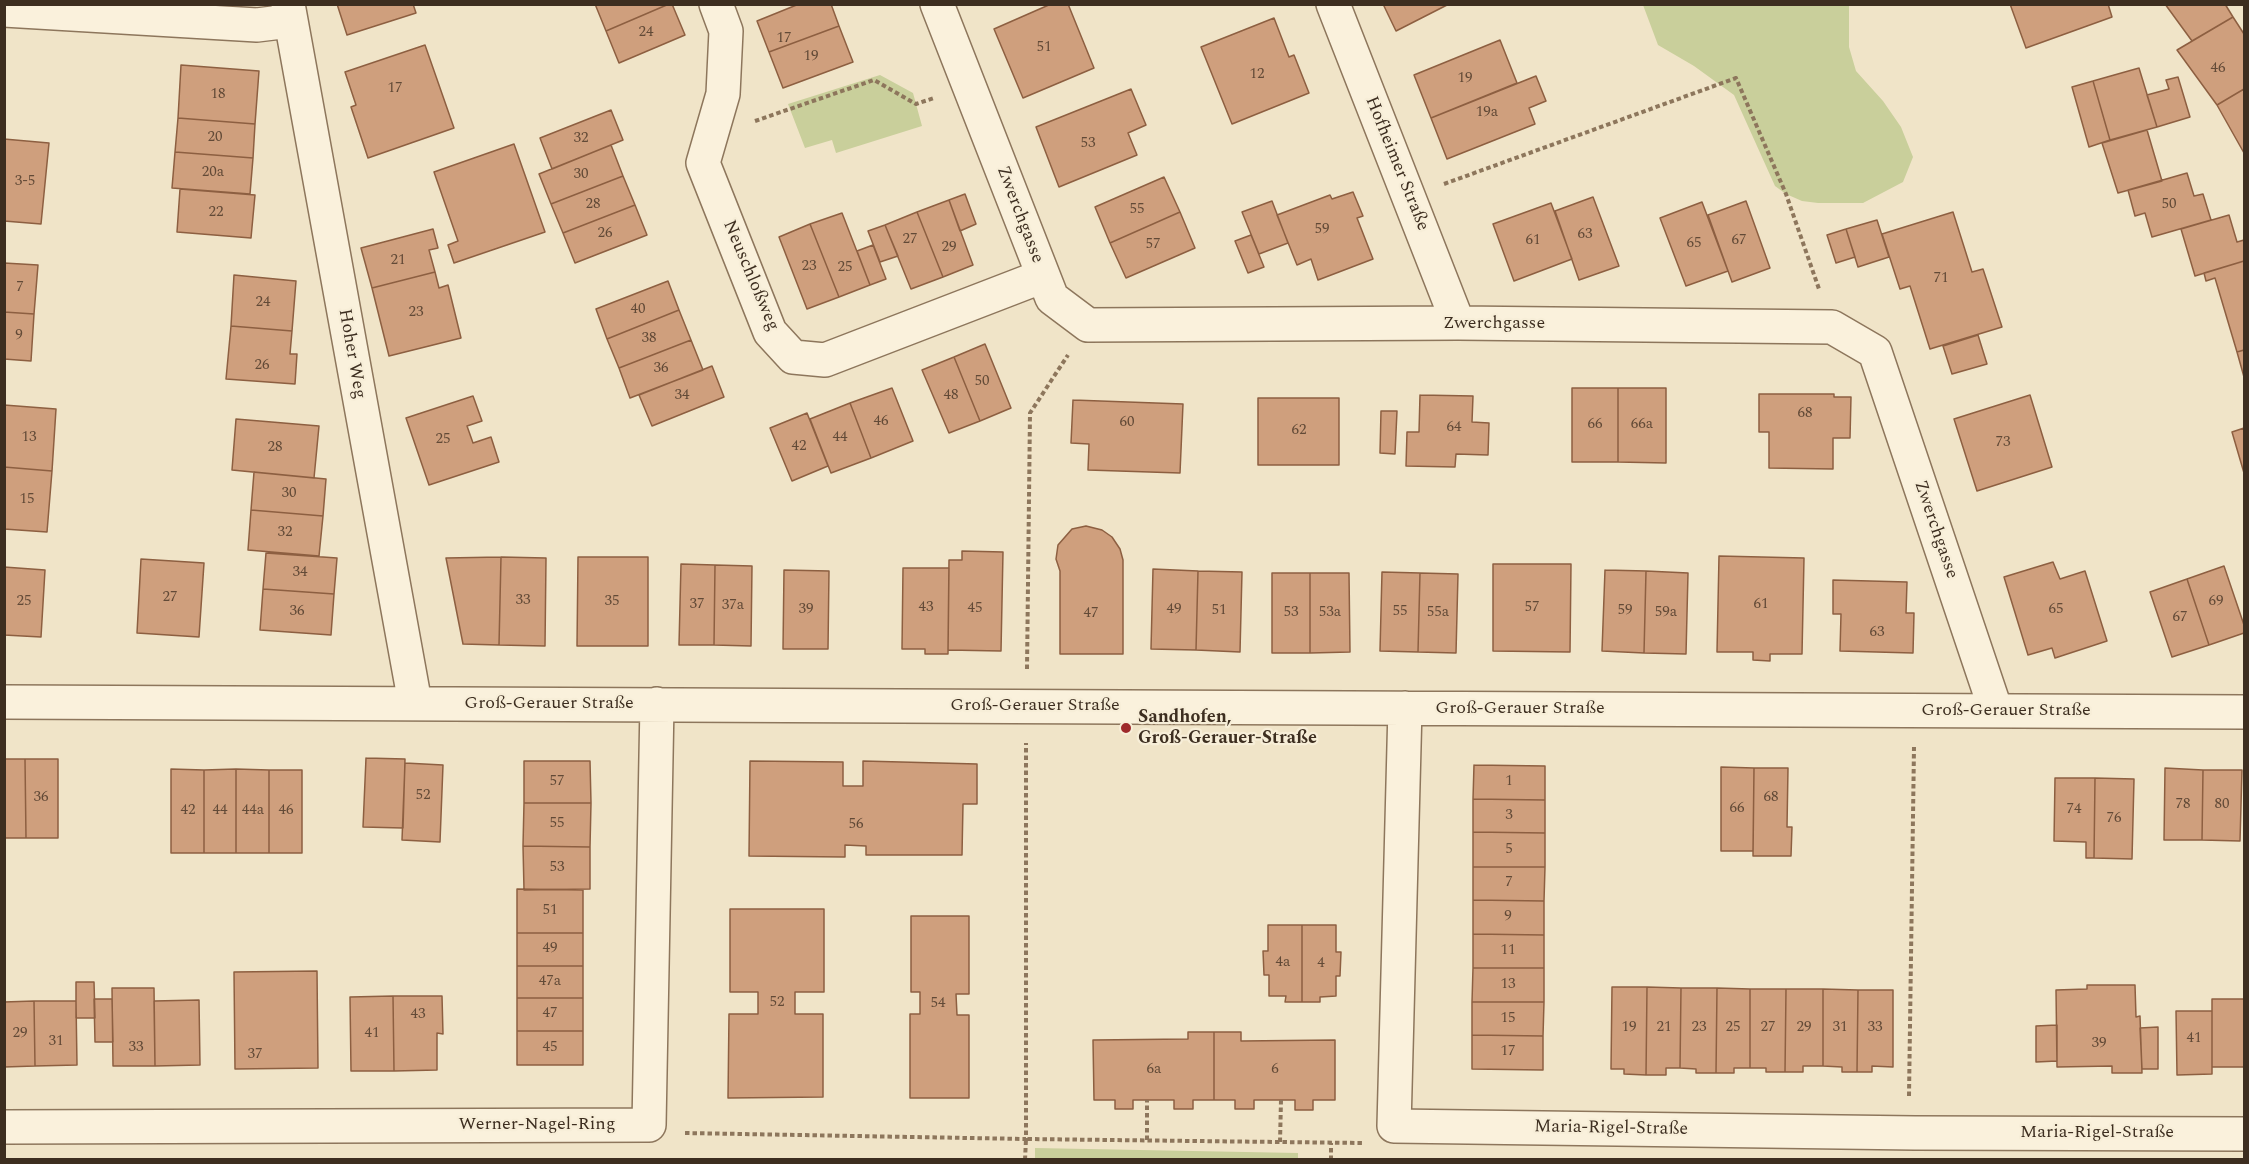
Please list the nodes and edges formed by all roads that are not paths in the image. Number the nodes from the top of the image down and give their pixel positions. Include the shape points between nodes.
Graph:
1 (716, 4) edge
2 (937, 4) edge
3 (1333, 4) edge
4 (4, 10) edge
5 (289, 13) edge
6 (1043, 276) junction
7 (1458, 323) junction
8 (4, 702) edge
9 (415, 703) junction
10 (657, 704) junction
11 (1405, 708) junction
12 (1996, 711) junction
13 (2244, 712) edge
14 (4, 1127) edge
15 (2244, 1134) edge

1 - 6 street, Neuschloßweg via 726,31 723,94 703,163 770,332 793,357 825,360
2 - 6 street, Zwerchgasse
3 - 7 street, Hofheimer Straße
4 - 5 street via 257,25
5 - 9 street, Hoher Weg
6 - 7 street, Zwerchgasse via 1053,298 1088,325
7 - 12 street, Zwerchgasse via 1832,327 1875,352
8 - 9 street, Groß-Gerauer Straße
9 - 10 street, Groß-Gerauer Straße
10 - 11 street, Groß-Gerauer Straße
10 - 14 street, Werner-Nagel-Ring via 649,1125
11 - 12 street, Groß-Gerauer Straße
11 - 15 street, Maria-Rigel-Straße via 1395,1126
12 - 13 street, Groß-Gerauer Straße

